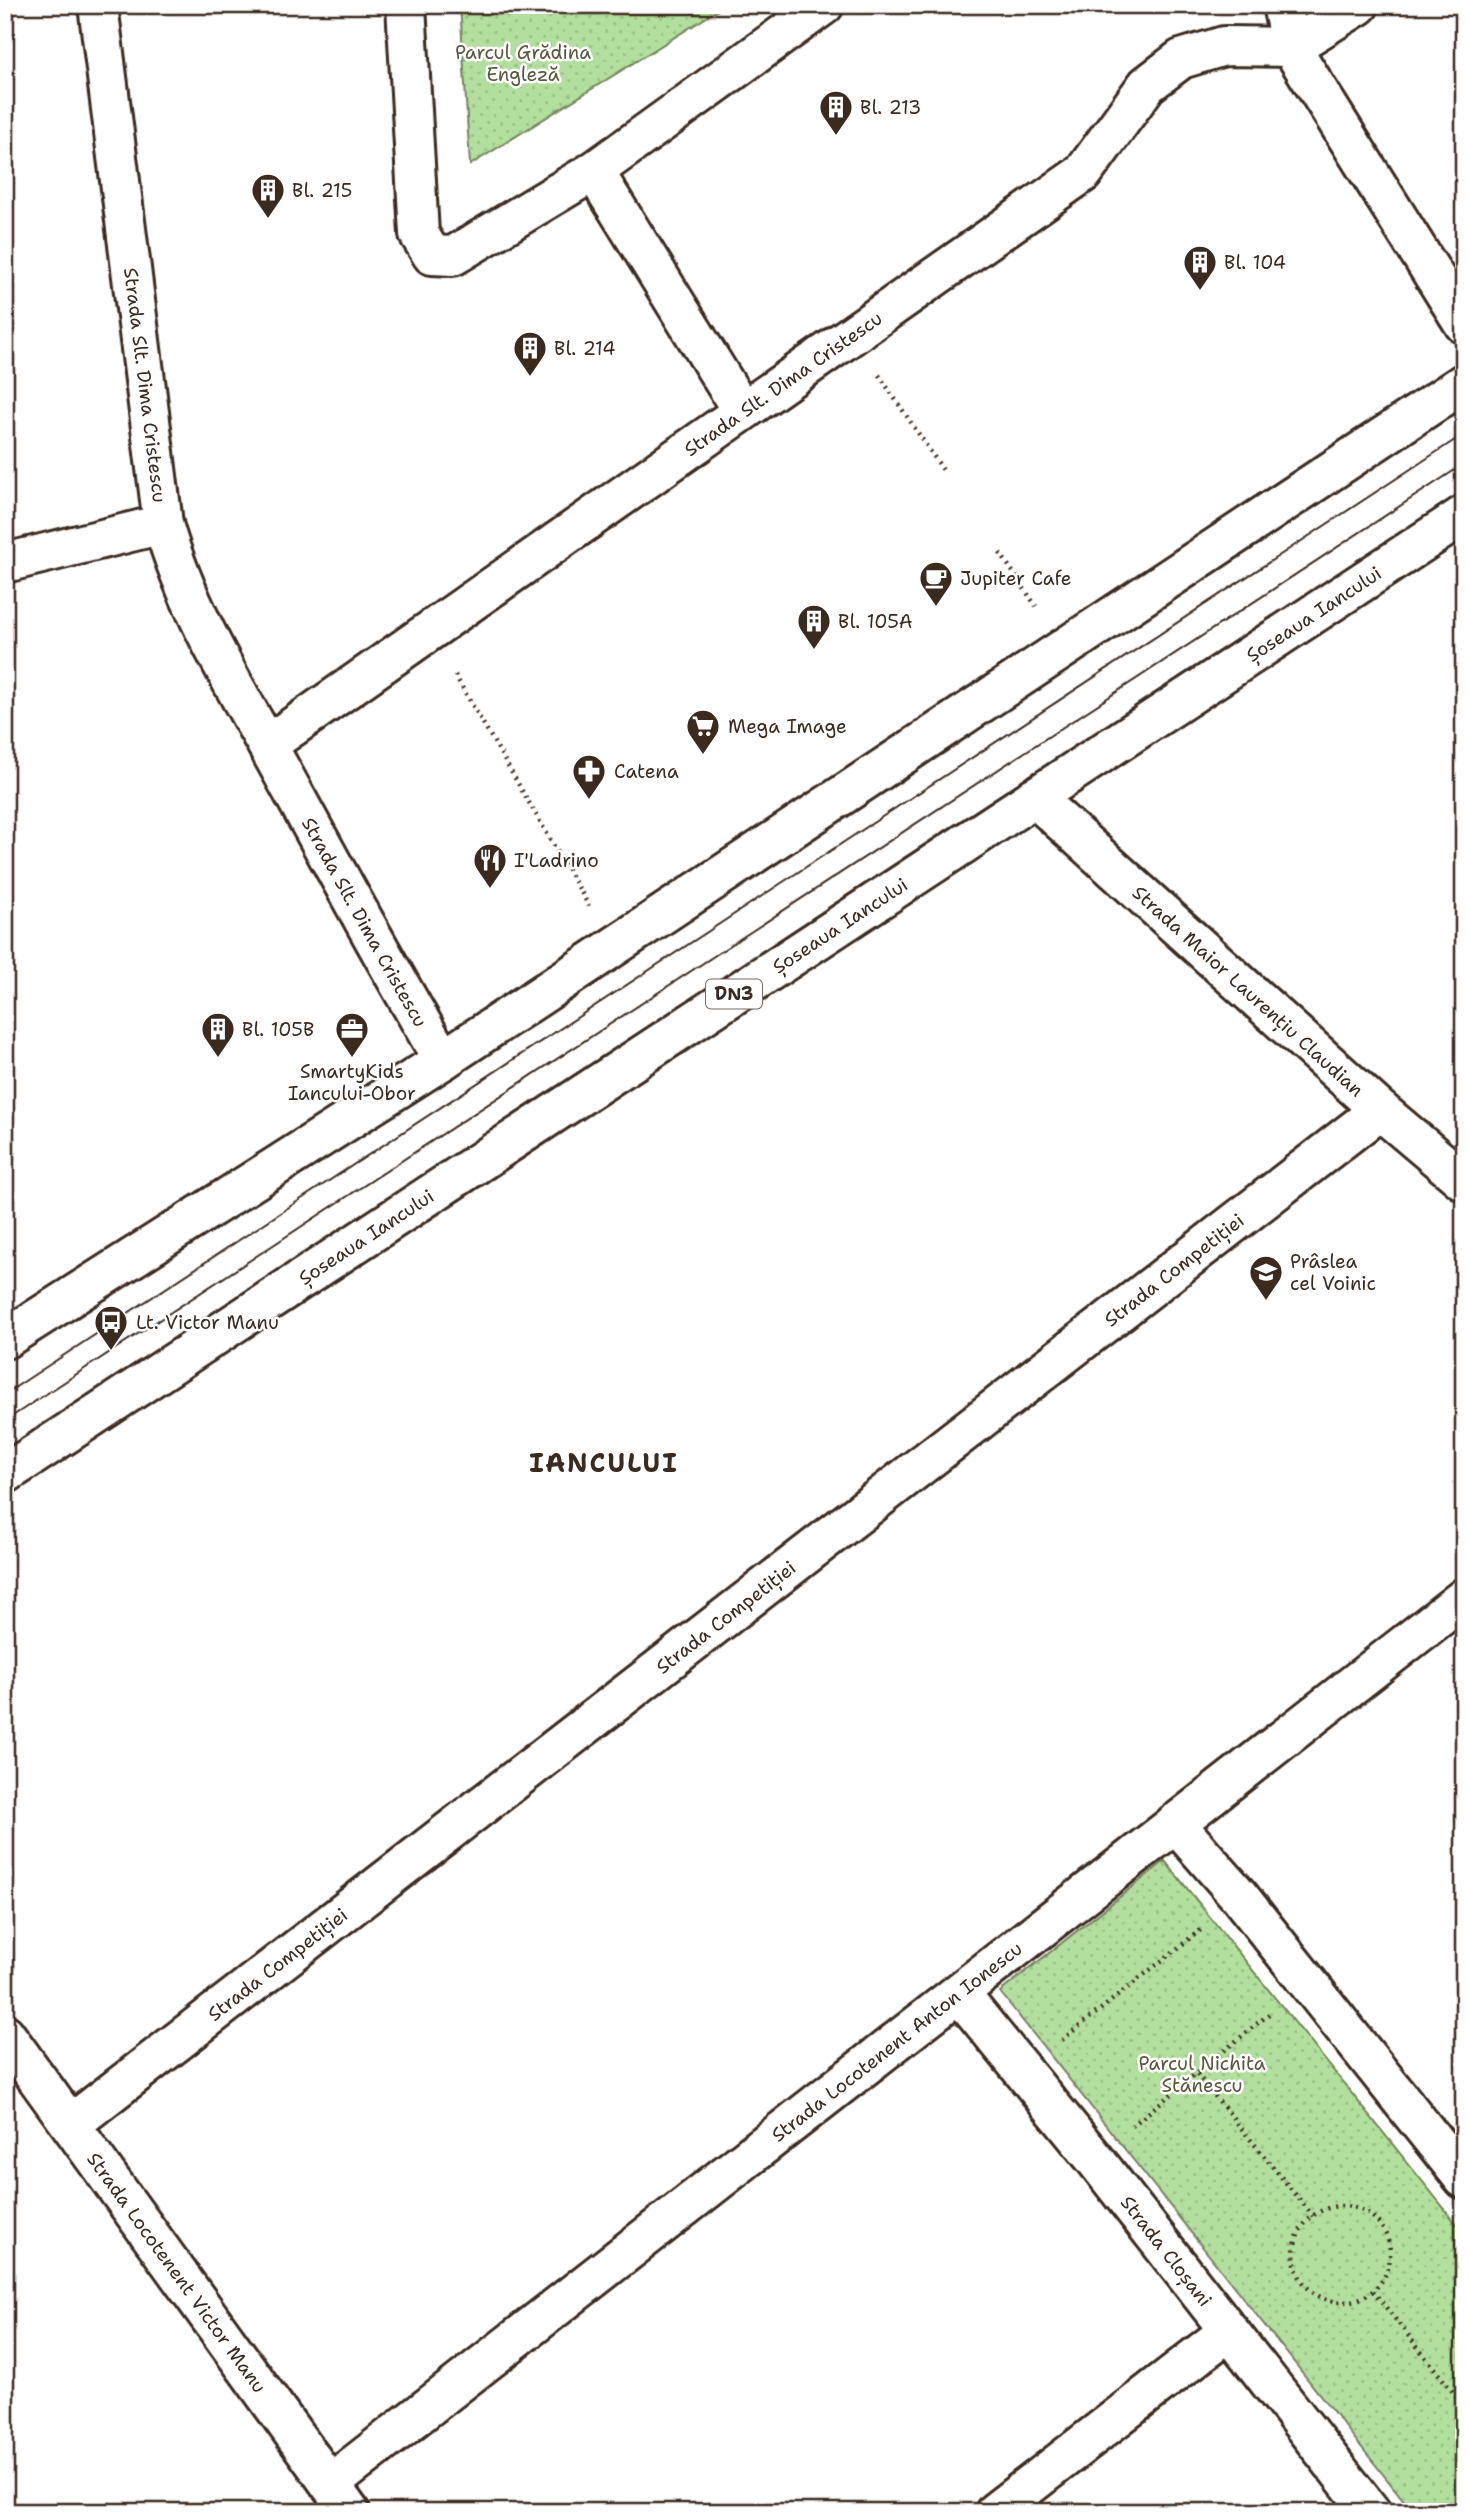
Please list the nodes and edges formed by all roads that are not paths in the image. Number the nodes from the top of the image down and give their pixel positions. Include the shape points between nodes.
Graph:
1 (98, 5) edge
2 (406, 5) edge
3 (824, 5) edge
4 (1282, 5) edge
5 (1359, 5) edge
6 (1291, 47) junction
7 (594, 172) junction
8 (1464, 324) edge
9 (1464, 383) edge
10 (742, 411) junction
11 (1464, 515) edge
12 (163, 524) junction
13 (5, 563) edge
14 (267, 744) junction
15 (1034, 797) junction
16 (443, 1060) junction
17 (1380, 1110) junction
18 (1464, 1181) edge
19 (5, 1339) edge
20 (5, 1474) edge
21 (1464, 1598) edge
22 (1175, 1823) junction
23 (959, 1993) junction
24 (5, 2034) edge
25 (71, 2124) junction
26 (1460, 2168) edge
27 (1229, 2331) junction
28 (340, 2498) edge
29 (995, 2512) edge
30 (1371, 2512) edge

1 - 12 street, Strada Slt. Dima Cristescu
2 - 7 street via 419,234 432,255 453,256
3 - 7 street
4 - 6 street
5 - 6 street
6 - 8 street
6 - 10 street, Strada Slt. Dima Cristescu via 1224,46 1181,59 1147,85 1083,173
7 - 10 street
9 - 16 street
10 - 14 street, Strada Slt. Dima Cristescu
11 - 15 street, Șoseaua Iancului / DN3
12 - 13 street
12 - 14 street, Strada Slt. Dima Cristescu via 196,613
14 - 16 street, Strada Slt. Dima Cristescu
15 - 17 street, Strada Maior Laurențiu Claudian
15 - 20 street, Șoseaua Iancului / DN3
16 - 19 street
17 - 18 street, Strada Maior Laurențiu Claudian
17 - 25 street, Strada Competiției
21 - 22 street, Strada Locotenent Anton Ionescu
22 - 23 street, Strada Locotenent Anton Ionescu
22 - 26 street
23 - 27 street, Strada Cloșani
23 - 28 street, Strada Locotenent Anton Ionescu
24 - 25 street, Strada Locotenent Victor Manu
25 - 28 street, Strada Locotenent Victor Manu
27 - 29 street
27 - 30 street, Strada Cloșani

